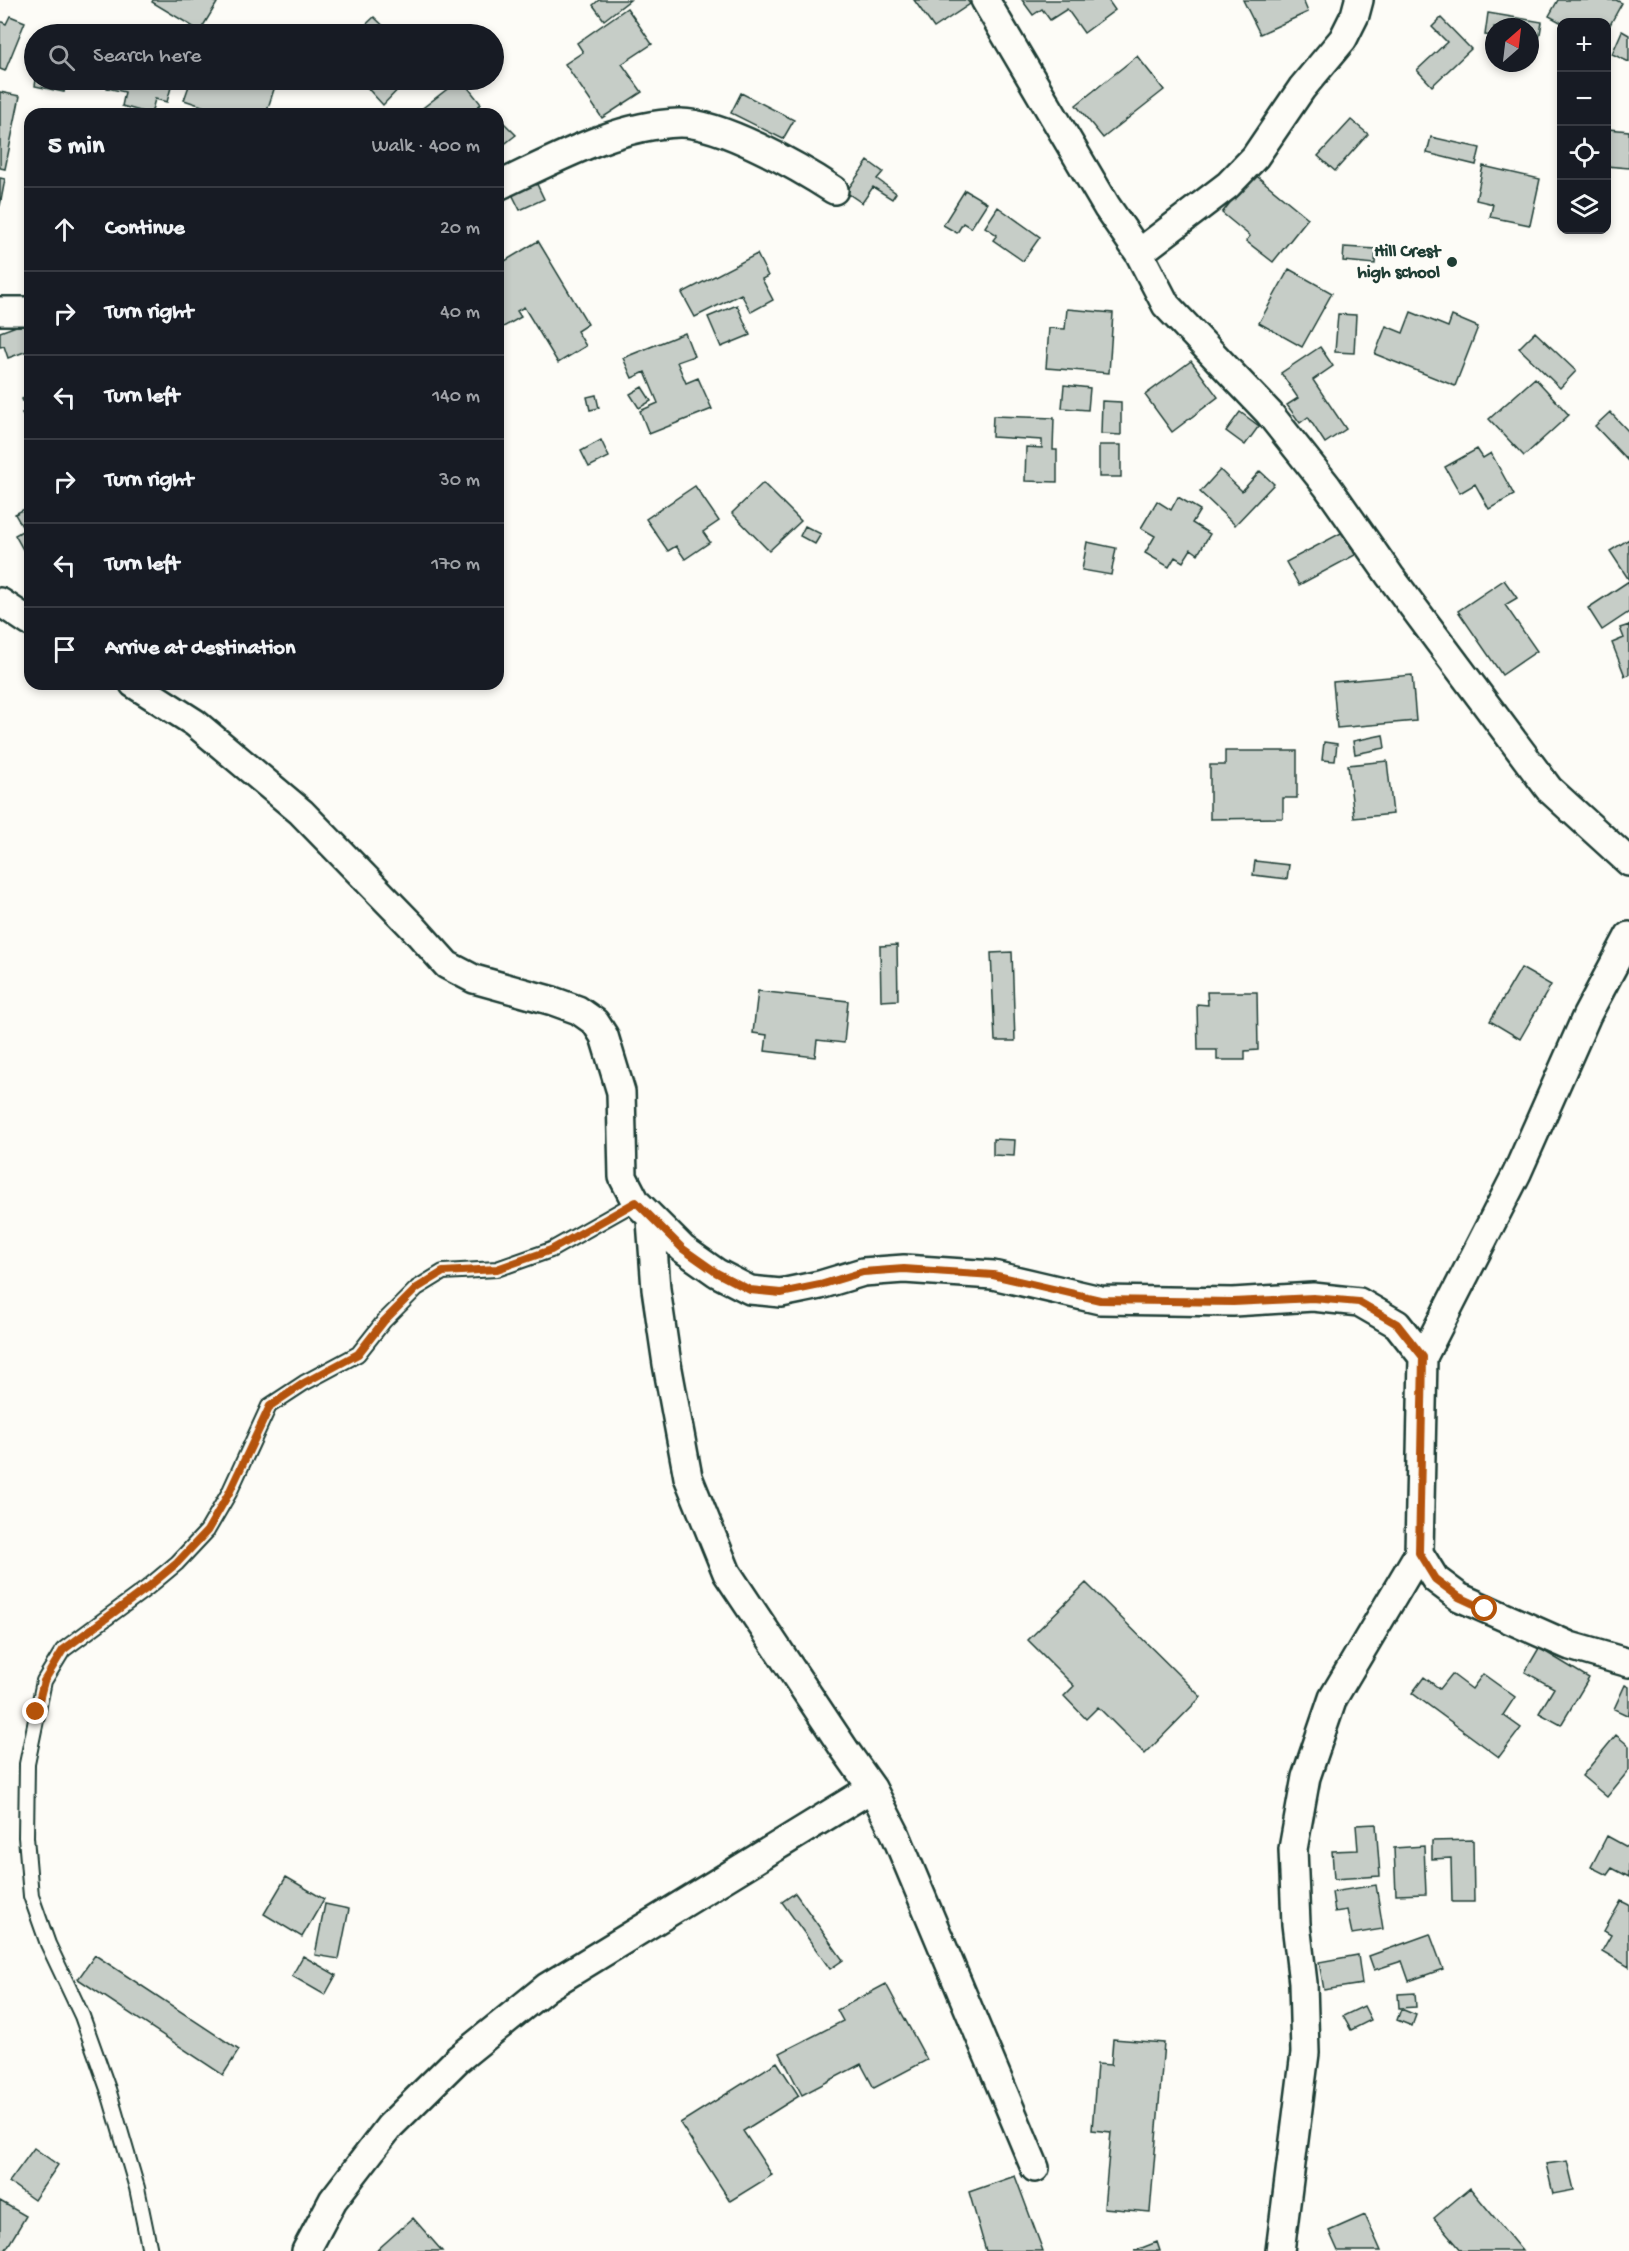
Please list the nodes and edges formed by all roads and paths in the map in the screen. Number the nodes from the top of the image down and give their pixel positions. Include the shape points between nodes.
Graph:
1 (985, 0) edge
2 (1359, 0) edge
3 (504, 183) edge
4 (834, 190) dead end
5 (1139, 253) junction
6 (0, 311) edge
7 (24, 311) edge
8 (0, 602) edge
9 (24, 617) edge
10 (143, 690) edge
11 (1629, 862) edge
12 (1629, 936) edge
13 (644, 1211) junction
14 (1423, 1357) junction
15 (1419, 1553) junction
16 (1629, 1664) edge
17 (872, 1788) junction
18 (1035, 2168) dead end
19 (150, 2251) edge
20 (306, 2251) edge
21 (1280, 2251) edge

1 - 5 street via 1107,207
2 - 5 street via 1343,39 1302,88 1255,157 1228,185
3 - 4 street via 598,139 680,123 724,132
5 - 11 street via 1166,305 1284,431 1549,789
6 - 7 street
8 - 9 street
10 - 13 street via 195,723 301,812 447,965 474,979 578,1010 595,1022 604,1036 621,1092 622,1178
12 - 14 street via 1587,1015 1517,1173
13 - 14 street via 683,1249 750,1290 781,1293 863,1272 904,1269 993,1275 1100,1300 1233,1302 1313,1298 1359,1302 1397,1324
13 - 17 street via 688,1478 727,1572
13 - 19 lane via 497,1269 443,1272 417,1288 358,1354 270,1406 207,1531 162,1576 63,1650 44,1681 27,1764 26,1837 31,1896 108,2089 137,2188
14 - 15 street
15 - 16 street via 1435,1579 1459,1597 1570,1646
15 - 21 street via 1333,1698 1306,1777 1293,1849 1305,2053
17 - 18 street via 895,1833
17 - 20 street via 547,1987 458,2059 390,2126 333,2200

